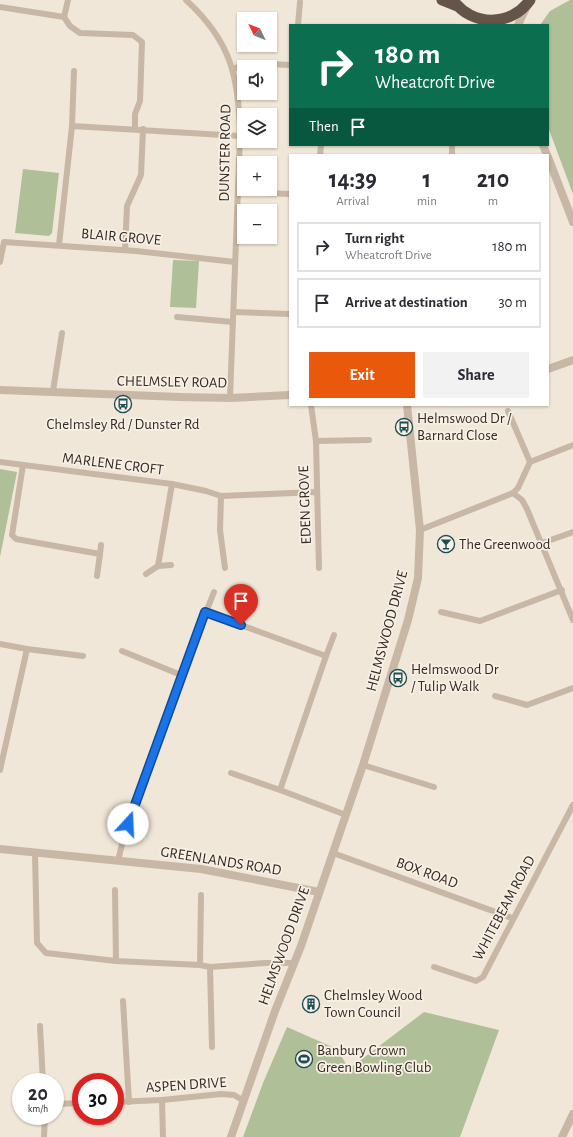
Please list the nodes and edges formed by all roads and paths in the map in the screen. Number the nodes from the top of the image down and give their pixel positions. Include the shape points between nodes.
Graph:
1 (68, 0) edge
2 (186, 0) edge
3 (442, 0) edge
4 (300, 2) dead end
5 (529, 2) edge
6 (455, 3) edge
7 (0, 7) edge
8 (64, 17) junction
9 (480, 22) edge
10 (298, 24) edge
11 (518, 24) edge
12 (289, 65) edge
13 (233, 69) junction
14 (74, 71) dead end
15 (239, 108) edge
16 (72, 126) junction
17 (135, 129) junction
18 (144, 129) junction
19 (237, 136) edge
20 (549, 159) edge
21 (277, 194) edge
22 (289, 194) edge
23 (238, 196) edge
24 (573, 222) edge
25 (59, 245) junction
26 (125, 250) junction
27 (0, 262) edge
28 (235, 262) junction
29 (234, 312) junction
30 (289, 314) edge
31 (177, 317) dead end
32 (233, 322) junction
33 (62, 333) dead end
34 (573, 360) edge
35 (549, 369) edge
36 (0, 390) edge
37 (53, 391) junction
38 (289, 395) edge
39 (230, 398) junction
40 (311, 406) edge
41 (407, 406) edge
42 (508, 411) dead end
43 (369, 440) dead end
44 (316, 441) junction
45 (573, 445) edge
46 (0, 462) edge
47 (530, 462) junction
48 (23, 465) junction
49 (172, 484) junction
50 (317, 492) junction
51 (513, 493) junction
52 (222, 496) junction
53 (420, 530) junction
54 (573, 532) edge
55 (542, 543) junction
56 (101, 545) dead end
57 (100, 554) junction
58 (171, 565) dead end
59 (158, 566) junction
60 (225, 568) dead end
61 (319, 568) dead end
62 (146, 574) dead end
63 (97, 576) dead end
64 (562, 590) junction
65 (214, 592) dead end
66 (205, 612) junction
67 (441, 612) dead end
68 (573, 620) edge
69 (334, 635) dead end
70 (0, 644) edge
71 (27, 649) junction
72 (122, 651) dead end
73 (83, 656) dead end
74 (326, 656) junction
75 (181, 675) junction
76 (573, 688) edge
77 (495, 696) dead end
78 (2, 745) edge
79 (363, 765) junction
80 (0, 770) edge
81 (231, 772) dead end
82 (434, 787) dead end
83 (280, 790) junction
84 (573, 805) edge
85 (346, 815) junction
86 (0, 849) edge
87 (35, 853) junction
88 (333, 853) junction
89 (118, 861) junction
90 (115, 890) dead end
91 (319, 892) junction
92 (201, 895) dead end
93 (512, 918) junction
94 (116, 961) junction
95 (294, 963) junction
96 (200, 965) junction
97 (210, 967) junction
98 (434, 967) dead end
99 (123, 1001) dead end
100 (40, 1026) dead end
101 (212, 1047) dead end
102 (43, 1073) edge
103 (162, 1100) junction
104 (244, 1101) junction
105 (124, 1102) edge
106 (129, 1102) junction
107 (573, 1114) edge
108 (45, 1125) edge
109 (44, 1137) edge
110 (163, 1137) edge
111 (231, 1137) edge
112 (562, 1137) edge

1 - 8 street
2 - 13 street, DUNSTER ROAD via 206,19 221,42
3 - 6 highway
4 - 10 street
5 - 9 highway via 517,14 504,19
5 - 11 street
6 - 9 highway
7 - 8 street
8 - 17 street via 70,26 80,33 133,35 142,42 140,101 135,114
12 - 13 street via 247,63
13 - 15 street, DUNSTER ROAD
14 - 16 street
16 - 17 street
16 - 25 street
17 - 18 street
18 - 19 street
18 - 26 street via 141,174 126,206
20 - 24 street
21 - 22 street
23 - 28 street, DUNSTER ROAD
25 - 26 street, BLAIR GROVE
25 - 27 street, BLAIR GROVE via 4,242
26 - 28 street, BLAIR GROVE
28 - 29 street, DUNSTER ROAD
29 - 30 street
29 - 32 street, DUNSTER ROAD
31 - 32 street
32 - 39 street, DUNSTER ROAD
33 - 37 street
34 - 35 street
36 - 37 street, CHELMSLEY ROAD
37 - 39 street, CHELMSLEY ROAD
38 - 39 street, CHELMSLEY ROAD
40 - 44 street, EDEN GROVE
41 - 53 street, HELMSWOOD DRIVE
42 - 47 street
43 - 44 street
44 - 50 street, EDEN GROVE
45 - 47 street
46 - 48 street, MARLENE CROFT
47 - 51 street
48 - 49 street, MARLENE CROFT
48 - 57 street via 12,535 16,539
49 - 52 street, MARLENE CROFT
49 - 59 street
50 - 52 street, MARLENE CROFT
50 - 61 street, EDEN GROVE
51 - 53 street
51 - 55 street via 522,500
52 - 60 street via 220,530
53 - 79 street, HELMSWOOD DRIVE via 418,578 412,603
54 - 55 street
55 - 64 street
56 - 57 street
57 - 63 street
58 - 59 street
59 - 62 street
64 - 67 street via 480,621
64 - 68 street
65 - 66 street
66 - 74 street
66 - 75 street
69 - 74 street
70 - 71 street
71 - 73 street
71 - 78 street
72 - 75 street
74 - 83 street
75 - 89 street via 123,840
76 - 77 street via 527,705
78 - 80 street
79 - 82 street
79 - 85 street, HELMSWOOD DRIVE
81 - 83 street
83 - 85 street
84 - 93 street, WHITEBEAM ROAD
85 - 88 street, HELMSWOOD DRIVE
86 - 87 street, GREENLANDS ROAD
87 - 89 street, GREENLANDS ROAD
87 - 94 street via 37,943 46,953
88 - 91 street, HELMSWOOD DRIVE
88 - 93 street, BOX ROAD
89 - 91 street, GREENLANDS ROAD via 201,870
90 - 94 street
91 - 95 street, HELMSWOOD DRIVE
92 - 96 street
93 - 98 street, WHITEBEAM ROAD via 481,979 476,981
94 - 96 street
95 - 97 street
95 - 104 street, HELMSWOOD DRIVE
96 - 97 street
97 - 101 street
99 - 106 street, ASPEN DRIVE
100 - 102 street
103 - 104 street, ASPEN DRIVE via 221,1094 234,1095
103 - 106 street, ASPEN DRIVE
103 - 110 street
104 - 111 street, HELMSWOOD DRIVE
105 - 106 street, ASPEN DRIVE
107 - 112 street
108 - 109 street

